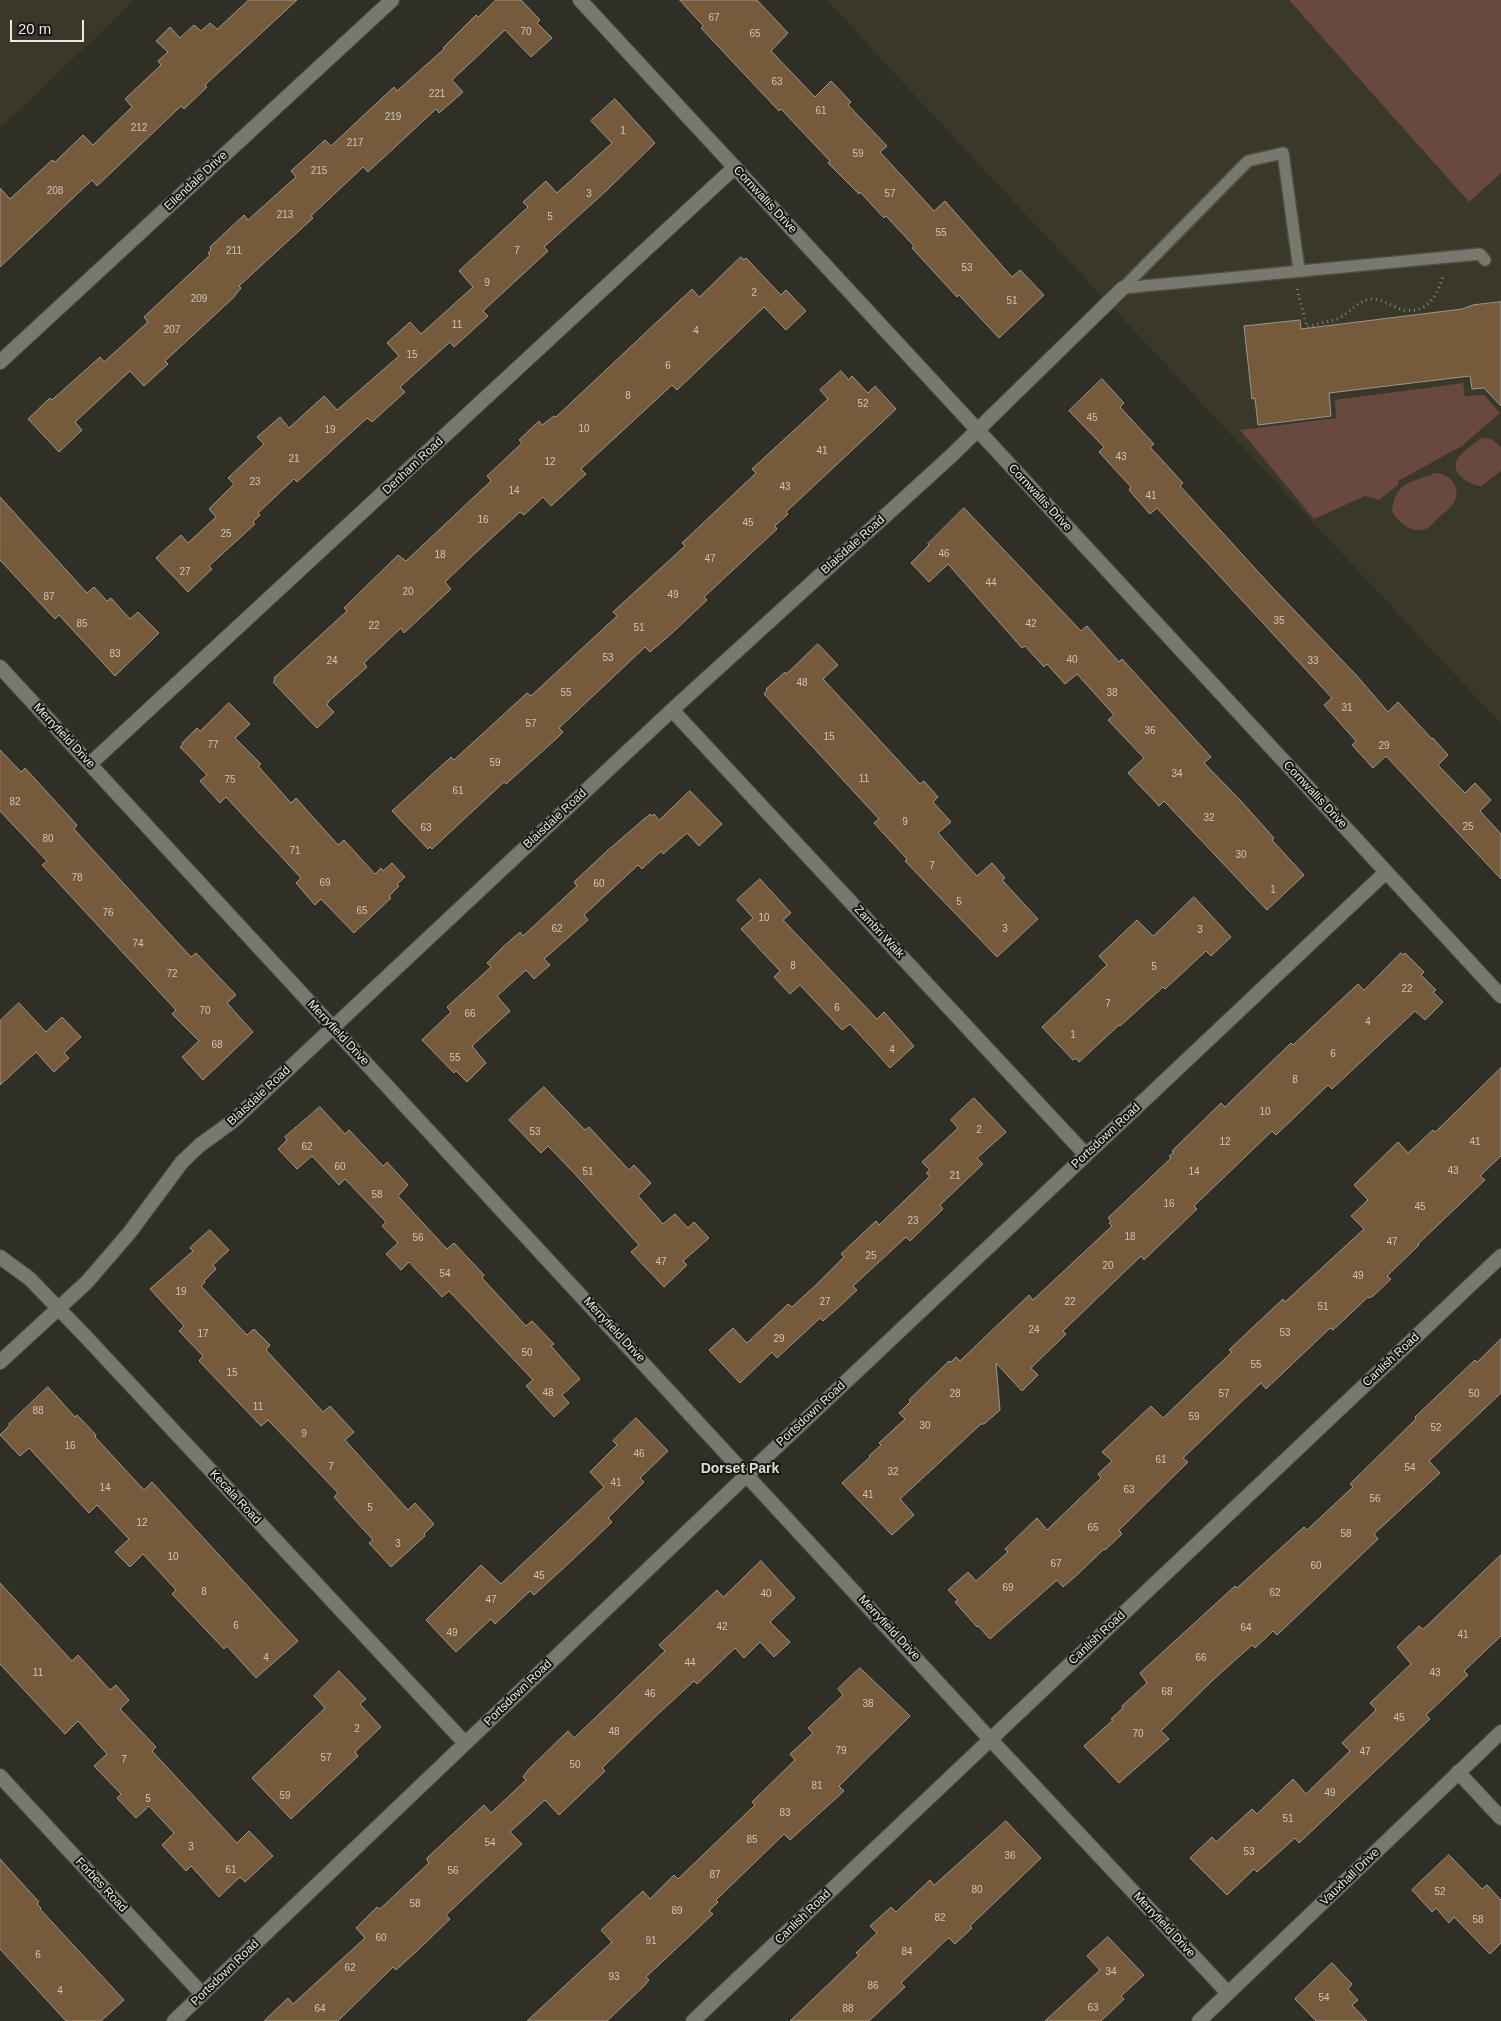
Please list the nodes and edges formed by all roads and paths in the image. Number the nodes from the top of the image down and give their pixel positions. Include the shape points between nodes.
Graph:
1 (392, 0) edge
2 (580, 0) edge
3 (735, 167) junction
4 (1448, 257) junction
5 (1485, 260) dead end
6 (1296, 271) junction
7 (1123, 288) junction
8 (0, 362) edge
9 (977, 430) junction
10 (0, 667) edge
11 (672, 710) junction
12 (90, 764) junction
13 (1386, 872) junction
14 (1501, 996) edge
15 (333, 1027) junction
16 (1086, 1155) junction
17 (1501, 1256) edge
18 (0, 1257) edge
19 (59, 1309) junction
20 (0, 1362) edge
21 (748, 1474) junction
22 (1501, 1732) edge
23 (990, 1739) junction
24 (465, 1743) junction
25 (1458, 1772) junction
26 (0, 1776) edge
27 (1501, 1818) edge
28 (1228, 1993) junction
29 (202, 1994) junction
30 (1204, 2019) edge
31 (174, 2021) edge
32 (693, 2021) edge

1 - 8 street, Ellendale Drive
2 - 3 street, Cornwallis Drive
3 - 9 street, Cornwallis Drive
3 - 12 street, Denham Road
4 - 5 lane via 1480,254
4 - 6 lane
4 - 6 path via 1442,280 1426,307 1405,310 1371,299 1360,302 1339,318 1307,327
6 - 7 lane
6 - 7 lane via 1283,153 1248,161
7 - 9 street, Blaisdale Road
9 - 11 street, Blaisdale Road
9 - 13 street, Cornwallis Drive
10 - 12 street, Merryfield Drive
11 - 15 street, Blaisdale Road
11 - 16 street, Zambri Walk
12 - 15 street, Merryfield Drive
13 - 14 street, Cornwallis Drive
13 - 16 street, Portsdown Road
15 - 19 street, Blaisdale Road via 233,1121 182,1162 130,1232
15 - 21 street, Merryfield Drive
16 - 21 street, Portsdown Road
17 - 23 street, Canlish Road
18 - 19 street, Kecala Road via 30,1279
19 - 20 street, Blaisdale Road
19 - 24 street, Kecala Road
21 - 23 street, Merryfield Drive
21 - 24 street, Portsdown Road
22 - 25 street, Vauxhall Drive
23 - 28 street, Merryfield Drive
23 - 32 street, Canlish Road
24 - 29 street, Portsdown Road
25 - 27 street
25 - 28 street, Vauxhall Drive
26 - 29 street, Forbes Road
28 - 30 street, Vauxhall Drive
29 - 31 street, Portsdown Road

